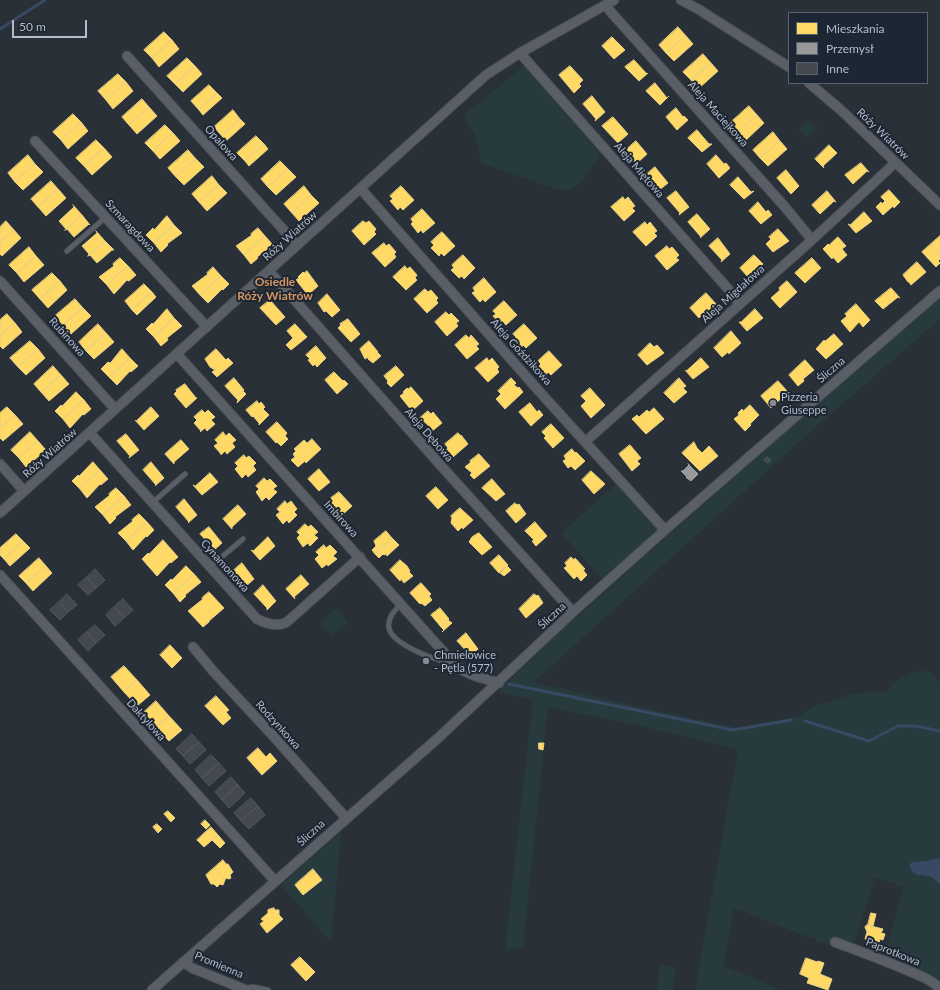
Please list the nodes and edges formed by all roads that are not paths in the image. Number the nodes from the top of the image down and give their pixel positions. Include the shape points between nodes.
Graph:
1 (614, 0) edge
2 (681, 0) edge
3 (604, 3) edge
4 (520, 53) junction
5 (127, 56) dead end
6 (788, 66) edge
7 (810, 84) edge
8 (35, 141) dead end
9 (895, 163) junction
10 (361, 189) junction
11 (940, 205) edge
12 (106, 217) junction
13 (812, 240) junction
14 (297, 245) junction
15 (67, 251) dead end
16 (269, 271) junction
17 (0, 281) edge
18 (940, 291) edge
19 (739, 304) junction
20 (207, 327) junction
21 (177, 354) junction
22 (115, 410) junction
23 (90, 433) junction
24 (586, 442) junction
25 (0, 464) edge
26 (185, 474) dead end
27 (24, 491) junction
28 (152, 503) junction
29 (0, 513) edge
30 (665, 530) junction
31 (243, 539) dead end
32 (360, 557) junction
33 (210, 568) junction
34 (0, 575) edge
35 (401, 604) junction
36 (573, 612) junction
37 (193, 647) dead end
38 (453, 662) junction
39 (498, 683) junction
40 (346, 818) junction
41 (275, 881) junction
42 (835, 942) dead end
43 (183, 962) junction
44 (245, 989) edge
45 (940, 989) edge
46 (152, 990) edge
47 (268, 990) edge

1 - 3 street, Róży Wiatrów
2 - 6 street
3 - 4 street, Róży Wiatrów
3 - 13 street, Aleja Maciejkowa
4 - 10 street, Róży Wiatrów via 486,75
4 - 19 street, Aleja Miętowa
5 - 14 street, Opalowa
7 - 9 street, Róży Wiatrów
8 - 12 street, Szmaragdowa
9 - 11 street, Róży Wiatrów
9 - 13 street, Aleja Migdałowa
10 - 14 street, Róży Wiatrów
10 - 24 street, Aleja Goździkowa
12 - 15 lane
12 - 20 street, Szmaragdowa
13 - 19 street, Aleja Migdałowa
14 - 16 street, Róży Wiatrów
16 - 20 street, Róży Wiatrów
16 - 36 street, Aleja Dębowa
17 - 22 street, Rubinowa
18 - 30 street, Śliczna
19 - 24 street, Aleja Migdałowa
20 - 21 street, Róży Wiatrów
21 - 22 street, Róży Wiatrów
21 - 32 street, Imbirowa
22 - 23 street, Róży Wiatrów
23 - 27 street, Róży Wiatrów
23 - 28 street, Cynamonowa
24 - 30 street, Aleja Goździkowa
25 - 27 street
26 - 28 lane
27 - 29 street, Róży Wiatrów
28 - 33 street, Cynamonowa
30 - 36 street, Śliczna
31 - 33 lane
32 - 33 street, Cynamonowa via 300,612 282,625 257,619
32 - 35 street, Imbirowa
34 - 41 street, Daktylowa
35 - 38 street, Imbirowa
35 - 38 lane via 389,620 389,629 395,637 410,648 428,656 444,662
36 - 39 street, Śliczna
37 - 40 street, Rodzynkowa
38 - 39 street, Imbirowa via 464,672
39 - 40 street, Śliczna
40 - 41 street, Śliczna
41 - 43 street, Śliczna
42 - 45 street, Paprotkowa via 895,965 934,983
43 - 44 street, Promienna
43 - 46 street, Śliczna
44 - 47 lane via 252,987

